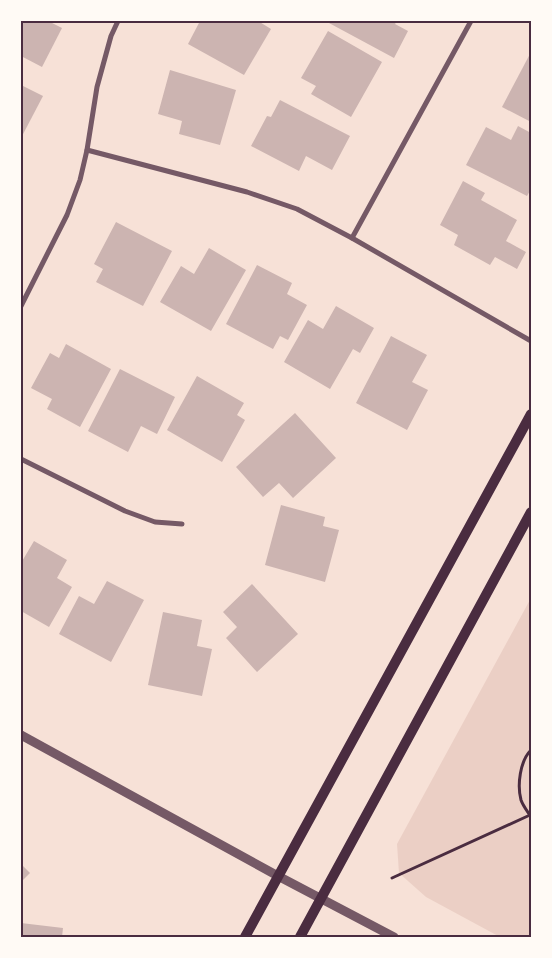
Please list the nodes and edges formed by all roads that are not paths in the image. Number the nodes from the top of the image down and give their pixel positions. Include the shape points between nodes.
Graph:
1 (118, 21) edge
2 (471, 21) edge
3 (87, 150) junction
4 (352, 238) junction
5 (21, 306) edge
6 (531, 341) edge
7 (531, 414) edge
8 (21, 459) edge
9 (531, 512) edge
10 (182, 524) dead end
11 (21, 735) edge
12 (278, 876) junction
13 (321, 898) junction
14 (245, 937) edge
15 (300, 937) edge
16 (394, 937) edge

1 - 3 street via 97,87
2 - 4 street
3 - 4 street via 247,192 297,209
3 - 5 street via 67,215
4 - 6 street
7 - 12 main road
8 - 10 street via 125,511 155,522
9 - 13 main road
11 - 12 street
12 - 13 street
12 - 14 main road
13 - 15 main road
13 - 16 street

